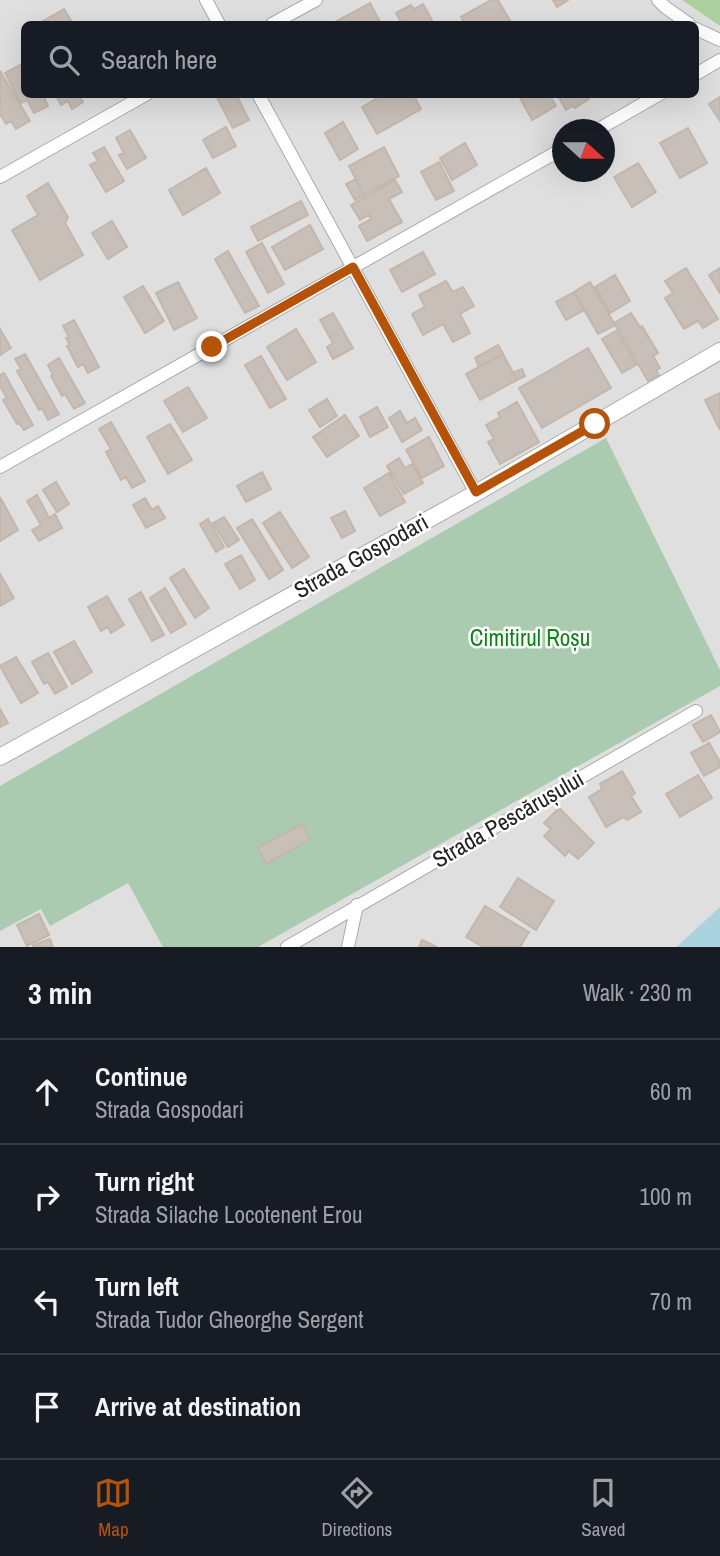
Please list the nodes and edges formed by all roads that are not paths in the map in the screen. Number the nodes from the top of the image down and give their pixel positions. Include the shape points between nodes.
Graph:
1 (206, 0) edge
2 (316, 0) edge
3 (658, 0) edge
4 (217, 21) edge
5 (278, 21) edge
6 (685, 21) edge
7 (699, 31) edge
8 (720, 40) edge
9 (720, 60) edge
10 (699, 72) edge
11 (140, 98) edge
12 (260, 98) edge
13 (653, 98) edge
14 (615, 120) edge
15 (552, 155) edge
16 (0, 177) edge
17 (353, 267) junction
18 (720, 351) edge
19 (0, 467) edge
20 (476, 492) junction
21 (696, 711) dead end
22 (0, 757) edge
23 (357, 905) junction
24 (287, 947) edge
25 (348, 947) edge

1 - 4 street
2 - 5 street
3 - 6 street
7 - 8 street
9 - 10 street
11 - 16 street
12 - 17 street
13 - 14 street
15 - 17 street
17 - 19 street
17 - 20 street
18 - 20 street, Strada Gospodari
20 - 22 street, Strada Gospodari
21 - 23 street, Strada Pescărușului
23 - 24 street, Strada Pescărușului
23 - 25 street

